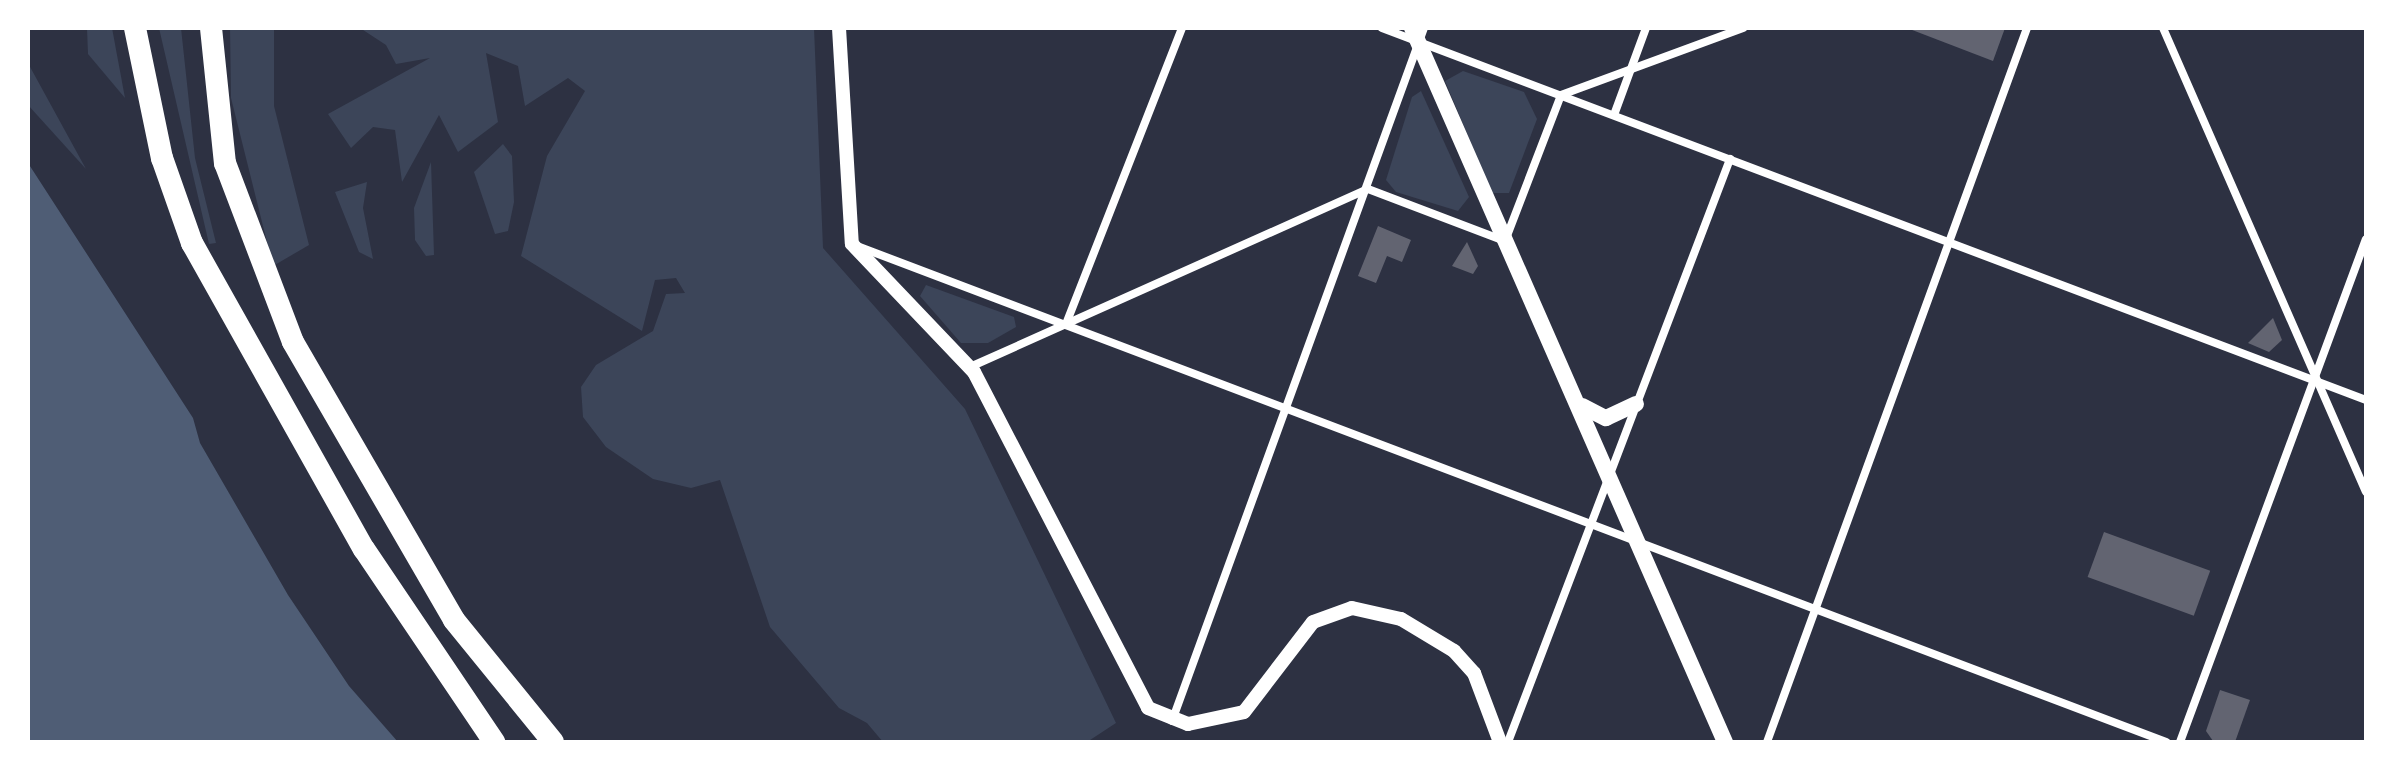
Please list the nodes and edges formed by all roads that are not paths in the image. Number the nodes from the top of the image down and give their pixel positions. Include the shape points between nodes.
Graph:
1 (135, 28) edge
2 (211, 28) edge
3 (842, 28) edge
4 (1182, 28) edge
5 (1382, 28) edge
6 (1646, 28) edge
7 (1743, 28) edge
8 (2027, 28) edge
9 (2163, 28) edge
10 (1418, 33) edge
11 (1630, 72) junction
12 (1561, 95) junction
13 (1614, 115) junction
14 (1730, 159) junction
15 (1368, 189) junction
16 (2366, 239) edge
17 (1505, 241) junction
18 (1952, 243) junction
19 (852, 244) junction
20 (1066, 324) junction
21 (970, 367) junction
22 (2315, 380) junction
23 (2366, 400) edge
24 (1636, 404) junction
25 (1580, 405) junction
26 (1288, 407) junction
27 (1610, 471) junction
28 (2366, 492) edge
29 (1590, 522) junction
30 (1643, 542) junction
31 (1816, 608) junction
32 (1172, 722) junction
33 (494, 742) edge
34 (553, 742) edge
35 (1500, 742) edge
36 (1508, 742) edge
37 (1725, 742) edge
38 (1767, 742) edge
39 (2166, 742) edge
40 (2180, 742) edge

1 - 33 highway via 162,158 192,243 364,549
2 - 34 highway via 225,163 293,342 454,620
3 - 19 street
4 - 20 street
5 - 10 street
6 - 11 street
7 - 11 street
8 - 18 street
9 - 22 street
10 - 12 street
10 - 15 street
10 - 17 main road
11 - 12 street
11 - 13 street
12 - 13 street
12 - 17 street
13 - 14 street
14 - 18 street
14 - 24 street
15 - 17 street
15 - 20 street
15 - 26 street
16 - 22 street
17 - 25 main road
18 - 22 street
18 - 31 street
19 - 20 street
19 - 21 street
20 - 21 street
20 - 26 street
21 - 32 street via 1148,708
22 - 23 street
22 - 28 street
22 - 40 street
24 - 25 main road via 1606,418
24 - 27 street
25 - 27 main road
26 - 29 street
26 - 32 street
27 - 29 street
27 - 30 main road
29 - 30 street
29 - 36 street
30 - 31 street
30 - 37 main road
31 - 38 street
31 - 39 street
32 - 35 street via 1217,722 1244,712 1313,622 1352,608 1401,619 1454,651 1474,673

